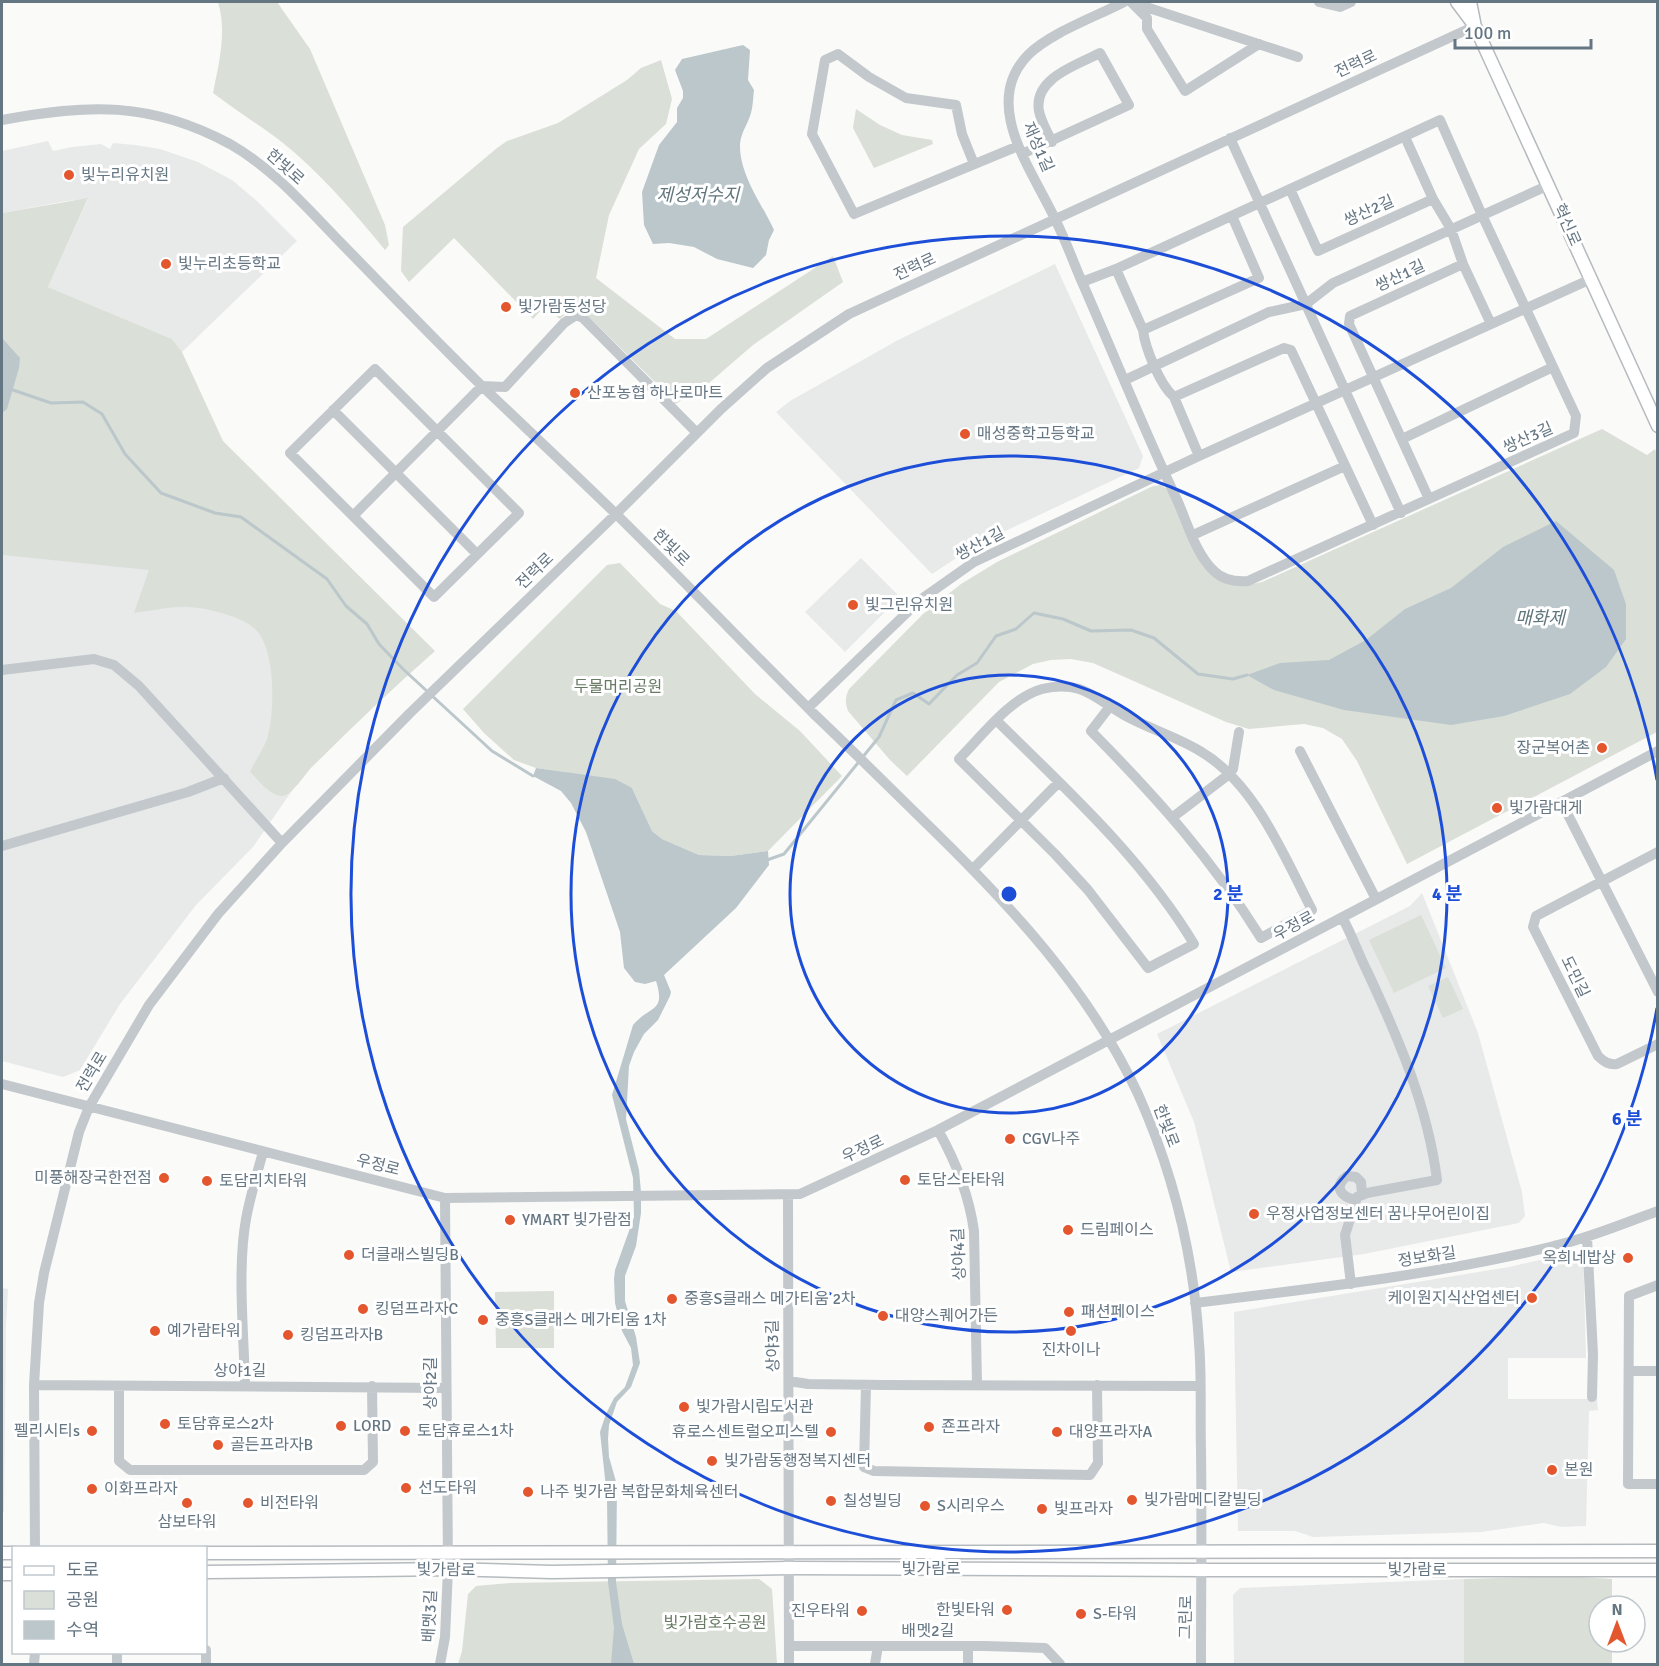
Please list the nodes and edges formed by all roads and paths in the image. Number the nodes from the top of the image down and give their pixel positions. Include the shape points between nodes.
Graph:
1 (1124, 2) edge
2 (1131, 2) edge
3 (1319, 2) edge
4 (1351, 2) edge
5 (1456, 2) edge
6 (1470, 2) edge
7 (1160, 10) junction
8 (1148, 21) junction
9 (1475, 26) junction
10 (1259, 44) junction
11 (1298, 57) dead end
12 (2, 120) edge
13 (1405, 137) junction
14 (1230, 138) junction
15 (1052, 142) junction
16 (1020, 150) junction
17 (974, 164) junction
18 (1549, 185) junction
19 (1290, 189) junction
20 (1433, 199) junction
21 (1260, 203) junction
22 (1482, 215) junction
23 (1232, 216) junction
24 (1055, 219) junction
25 (1451, 229) junction
26 (1463, 264) junction
27 (1116, 269) junction
28 (1591, 279) junction
29 (1082, 282) junction
30 (1306, 304) junction
31 (1526, 308) junction
32 (1491, 324) junction
33 (1143, 330) junction
34 (1155, 365) junction
35 (1553, 367) junction
36 (1373, 377) junction
37 (1125, 380) junction
38 (482, 386) junction
39 (1344, 390) junction
40 (1174, 397) junction
41 (1315, 403) junction
42 (333, 410) junction
43 (1658, 426) edge
44 (437, 430) junction
45 (697, 433) junction
46 (1402, 439) junction
47 (1199, 456) junction
48 (1345, 466) junction
49 (395, 472) junction
50 (1164, 472) junction
51 (1430, 499) junction
52 (1401, 513) junction
53 (616, 514) junction
54 (353, 516) junction
55 (1373, 525) junction
56 (1193, 535) junction
57 (477, 554) junction
58 (2, 670) edge
59 (1111, 705) junction
60 (808, 708) junction
61 (997, 721) junction
62 (1239, 732) dead end
63 (1300, 752) dead end
64 (1658, 752) edge
65 (1228, 775) junction
66 (224, 778) junction
67 (1059, 782) junction
68 (1562, 803) junction
69 (1173, 817) junction
70 (1022, 820) junction
71 (282, 843) junction
72 (2, 846) edge
73 (1658, 852) edge
74 (973, 869) junction
75 (1600, 881) junction
76 (1376, 899) junction
77 (1342, 917) junction
78 (1658, 992) edge
79 (1109, 1042) junction
80 (1658, 1044) edge
81 (2, 1084) edge
82 (89, 1107) junction
83 (938, 1130) junction
84 (263, 1152) junction
85 (788, 1195) junction
86 (445, 1198) junction
87 (1658, 1211) edge
88 (1587, 1237) junction
89 (1351, 1284) junction
90 (1658, 1285) edge
91 (1195, 1302) junction
92 (1629, 1371) junction
93 (1658, 1371) edge
94 (789, 1381) junction
95 (977, 1384) junction
96 (34, 1385) junction
97 (866, 1385) junction
98 (1097, 1385) junction
99 (118, 1386) junction
100 (245, 1386) junction
101 (372, 1386) junction
102 (1200, 1386) junction
103 (446, 1388) junction
104 (1592, 1397) dead end
105 (1658, 1484) edge
106 (35, 1546) edge
107 (1202, 1550) junction
108 (789, 1551) junction
109 (1658, 1551) edge
110 (448, 1552) junction
111 (207, 1553) edge
112 (789, 1568) junction
113 (448, 1569) junction
114 (1203, 1570) junction
115 (1658, 1570) edge
116 (207, 1572) edge
117 (789, 1646) junction
118 (878, 1646) junction
119 (968, 1646) junction
120 (440, 1665) edge
121 (789, 1665) edge
122 (875, 1665) edge
123 (968, 1665) edge
124 (1060, 1665) edge
125 (1201, 1665) edge

1 - 16 street, 재성1길 via 1041,44 1026,57 1013,76 1008,93 1009,120
2 - 7 street
2 - 8 street
3 - 4 street via 1340,7
5 - 9 main road, 혁신로
6 - 9 main road, 혁신로
7 - 8 street
7 - 10 street
8 - 10 street via 1147,29 1185,91
9 - 14 street, 전력로
9 - 18 main road, 혁신로
10 - 11 street
12 - 38 street, 한빛로 via 72,109 114,109 164,116 236,148 282,183
13 - 19 street
13 - 20 street
13 - 22 street via 1440,120
14 - 21 street
14 - 24 street, 전력로
15 - 15 street via 1129,105 1100,54 1055,76 1043,88 1039,113
15 - 16 street
16 - 17 street
16 - 24 street, 재성1길
17 - 17 street via 854,214 812,134 825,60 837,54 869,78 906,98 956,105
18 - 22 street
18 - 28 main road, 혁신로
19 - 20 street, 쌍산2길 via 1318,251
19 - 21 street
20 - 25 street
21 - 23 street
21 - 30 street
22 - 25 street
22 - 31 street
23 - 27 street
23 - 33 street via 1259,278
24 - 29 street, 재성1길
24 - 45 street, 전력로 via 830,324 767,368
25 - 26 street
25 - 30 street via 1333,283
26 - 32 street
26 - 36 street, 쌍산1길 via 1350,316 1349,324
27 - 29 street
27 - 33 street
28 - 31 street, 쌍산1길
28 - 43 main road, 혁신로
29 - 37 street
30 - 34 street via 1269,312
30 - 39 street
31 - 32 street, 쌍산1길
31 - 35 street, 쌍산3길
32 - 36 street, 쌍산1길
33 - 34 street
34 - 37 street
34 - 40 street via 1166,390
35 - 46 street
35 - 51 street, 쌍산3길 via 1576,416 1574,434
36 - 39 street, 쌍산1길
36 - 46 street
37 - 50 street
38 - 44 street
38 - 45 street via 505,387 564,323 579,315
38 - 53 street, 한빛로
39 - 41 street, 쌍산1길
39 - 52 street
40 - 41 street via 1284,348 1291,350
40 - 47 street
41 - 47 street, 쌍산1길
41 - 48 street
42 - 44 street via 375,369
42 - 49 street
42 - 54 street via 290,453
44 - 49 street
44 - 57 street via 519,513
45 - 53 street, 전력로
46 - 51 street
47 - 50 street, 쌍산1길
48 - 55 street
48 - 56 street
49 - 54 street
49 - 57 street
50 - 56 street, 쌍산3길
50 - 60 street, 쌍산1길 via 995,551 936,587
51 - 52 street, 쌍산3길
52 - 55 street, 쌍산3길
53 - 60 street, 한빛로
53 - 71 street, 전력로
54 - 57 street via 434,597
55 - 56 street, 쌍산3길 via 1238,582 1215,573
58 - 66 street via 94,659 114,665 139,686
59 - 61 street via 1079,688 1056,687 1022,697
59 - 65 street via 1200,751
59 - 69 street via 1091,731
60 - 74 street, 한빛로
61 - 67 street
61 - 70 street via 959,759
62 - 65 street via 1233,769
63 - 76 street
64 - 68 street, 우정로
65 - 69 street
65 - 69 street via 1260,812 1312,910 1261,938 1219,874
66 - 71 street
66 - 72 street
67 - 70 street
67 - 70 street via 1139,867 1194,944 1148,968 1088,890
68 - 75 street
68 - 76 street, 우정로
70 - 74 street
71 - 82 street, 전력로 via 218,914 149,1005
73 - 75 street, 도민길
74 - 79 street, 한빛로 via 1052,956
75 - 78 street
75 - 80 street, 도민길 via 1536,916 1533,927 1602,1060 1617,1064
76 - 77 street, 우정로
77 - 79 street, 우정로
77 - 89 street via 1405,1060 1422,1110 1437,1180 1359,1198 1345,1234
79 - 83 street, 우정로
79 - 91 street, 한빛로 via 1159,1145 1178,1208
81 - 82 street, 우정로
82 - 84 street, 우정로
82 - 96 street, 전력로 via 76,1142 44,1273
83 - 85 street, 우정로 via 822,1185
83 - 95 street, 상야4길 via 961,1177 971,1209
84 - 86 street, 우정로
84 - 100 street via 244,1236
85 - 86 street, 우정로
85 - 94 street, 상야3길
86 - 103 street, 상야2길
87 - 88 street, 정보화길
88 - 89 street, 정보화길 via 1464,1267
88 - 104 street
89 - 91 street, 정보화길
90 - 92 street via 1629,1296
91 - 102 street, 한빛로
92 - 93 street
92 - 105 street via 1628,1484
94 - 97 street
94 - 108 street, 상야3길
95 - 97 street
95 - 98 street
96 - 99 street, 상야1길
96 - 106 street, 전력로
97 - 98 street via 864,1467 874,1471 1090,1475 1098,1464
98 - 102 street
99 - 100 street, 상야1길
99 - 101 street via 119,1461 130,1470 363,1470 373,1462
100 - 101 street, 상야1길
101 - 103 street, 상야1길
102 - 107 street, 한빛로
103 - 110 street, 상야2길
107 - 108 main road, 빛가람로
107 - 109 main road, 빛가람로
107 - 114 street, 한빛로
108 - 110 main road, 빛가람로
108 - 112 street, 상야3길
110 - 111 main road, 빛가람로
110 - 113 street, 상야2길
112 - 113 main road, 빛가람로
112 - 114 main road, 빛가람로
112 - 117 street, 상야3길
113 - 116 main road, 빛가람로
113 - 120 street, 배멧3길
114 - 115 main road, 빛가람로
114 - 125 street, 그린로
117 - 118 street, 배멧2길
117 - 121 street, 상야3길
118 - 119 street, 배멧2길
118 - 122 street
119 - 123 street
119 - 124 street, 배멧2길 via 1045,1648

